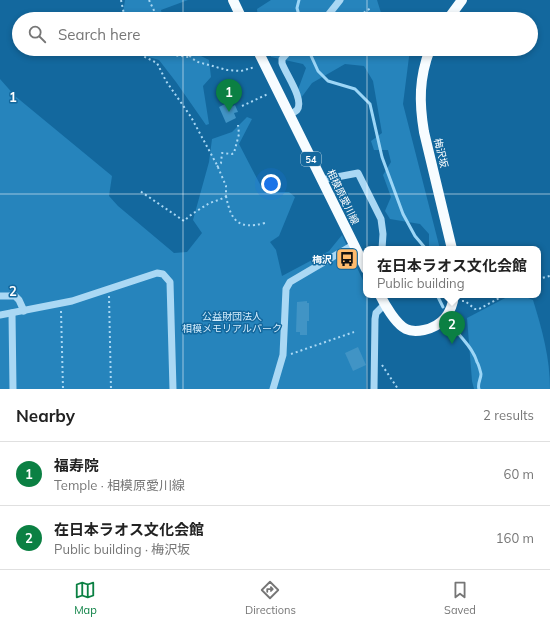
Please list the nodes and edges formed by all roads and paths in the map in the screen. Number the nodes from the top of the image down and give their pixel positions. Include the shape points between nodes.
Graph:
1 (121, 0) edge
2 (149, 0) edge
3 (233, 0) edge
4 (340, 0) edge
5 (462, 0) edge
6 (371, 8) dead end
7 (124, 12) edge
8 (155, 12) edge
9 (239, 12) edge
10 (331, 12) edge
11 (365, 12) edge
12 (453, 12) edge
13 (143, 56) edge
14 (182, 56) edge
15 (260, 56) edge
16 (285, 56) edge
17 (428, 56) edge
18 (190, 57) joint
19 (263, 63) junction
20 (277, 91) junction
21 (242, 106) dead end
22 (289, 115) junction
23 (238, 125) dead end
24 (217, 167) junction
25 (321, 180) junction
26 (140, 191) dead end
27 (226, 196) junction
28 (265, 223) dead end
29 (353, 244) junction
30 (382, 246) edge
31 (451, 246) edge
32 (363, 263) edge
33 (109, 289) junction
34 (0, 296) edge
35 (453, 298) edge
36 (456, 298) edge
37 (499, 298) edge
38 (382, 300) edge
39 (61, 304) junction
40 (24, 311) junction
41 (12, 313) junction
42 (0, 315) edge
43 (354, 332) dead end
44 (283, 355) junction
45 (374, 362) junction
46 (13, 389) edge
47 (62, 389) edge
48 (111, 389) edge
49 (173, 389) edge
50 (273, 389) edge
51 (374, 389) edge
52 (398, 389) edge

1 - 7 path
2 - 8 path
3 - 9 main road
4 - 10 street
5 - 12 main road
6 - 11 path
13 - 24 path via 157,63 191,117
14 - 18 path
15 - 19 main road, 相模原愛川線 / 54
16 - 22 street via 282,63 299,104 297,110
17 - 31 main road, 梅沢坂 via 421,79 420,97 424,132
18 - 19 path via 198,62 233,71
19 - 20 main road, 相模原愛川線 / 54
20 - 21 path
20 - 22 main road, 相模原愛川線 / 54
22 - 25 main road, 相模原愛川線 / 54
23 - 24 path via 239,134 234,153 222,153 221,163
24 - 27 path via 226,186
25 - 29 main road, 相模原愛川線 / 54
25 - 30 street via 358,173 381,219
26 - 27 path via 184,221 208,204
27 - 28 path via 231,216 241,224 254,226
29 - 32 main road, 相模原愛川線 / 54
29 - 44 street via 290,282 285,292
33 - 39 street
33 - 48 path
33 - 49 street via 157,273 167,277 170,282
34 - 40 street via 15,296
35 - 38 main road via 444,320 438,325 418,332 406,329
36 - 37 path via 465,301 474,309 479,309
38 - 45 street via 375,319
39 - 40 street
39 - 47 path
40 - 41 street
41 - 42 street
41 - 46 street
43 - 44 path via 287,356
44 - 50 street
45 - 51 street
45 - 52 path via 381,363

